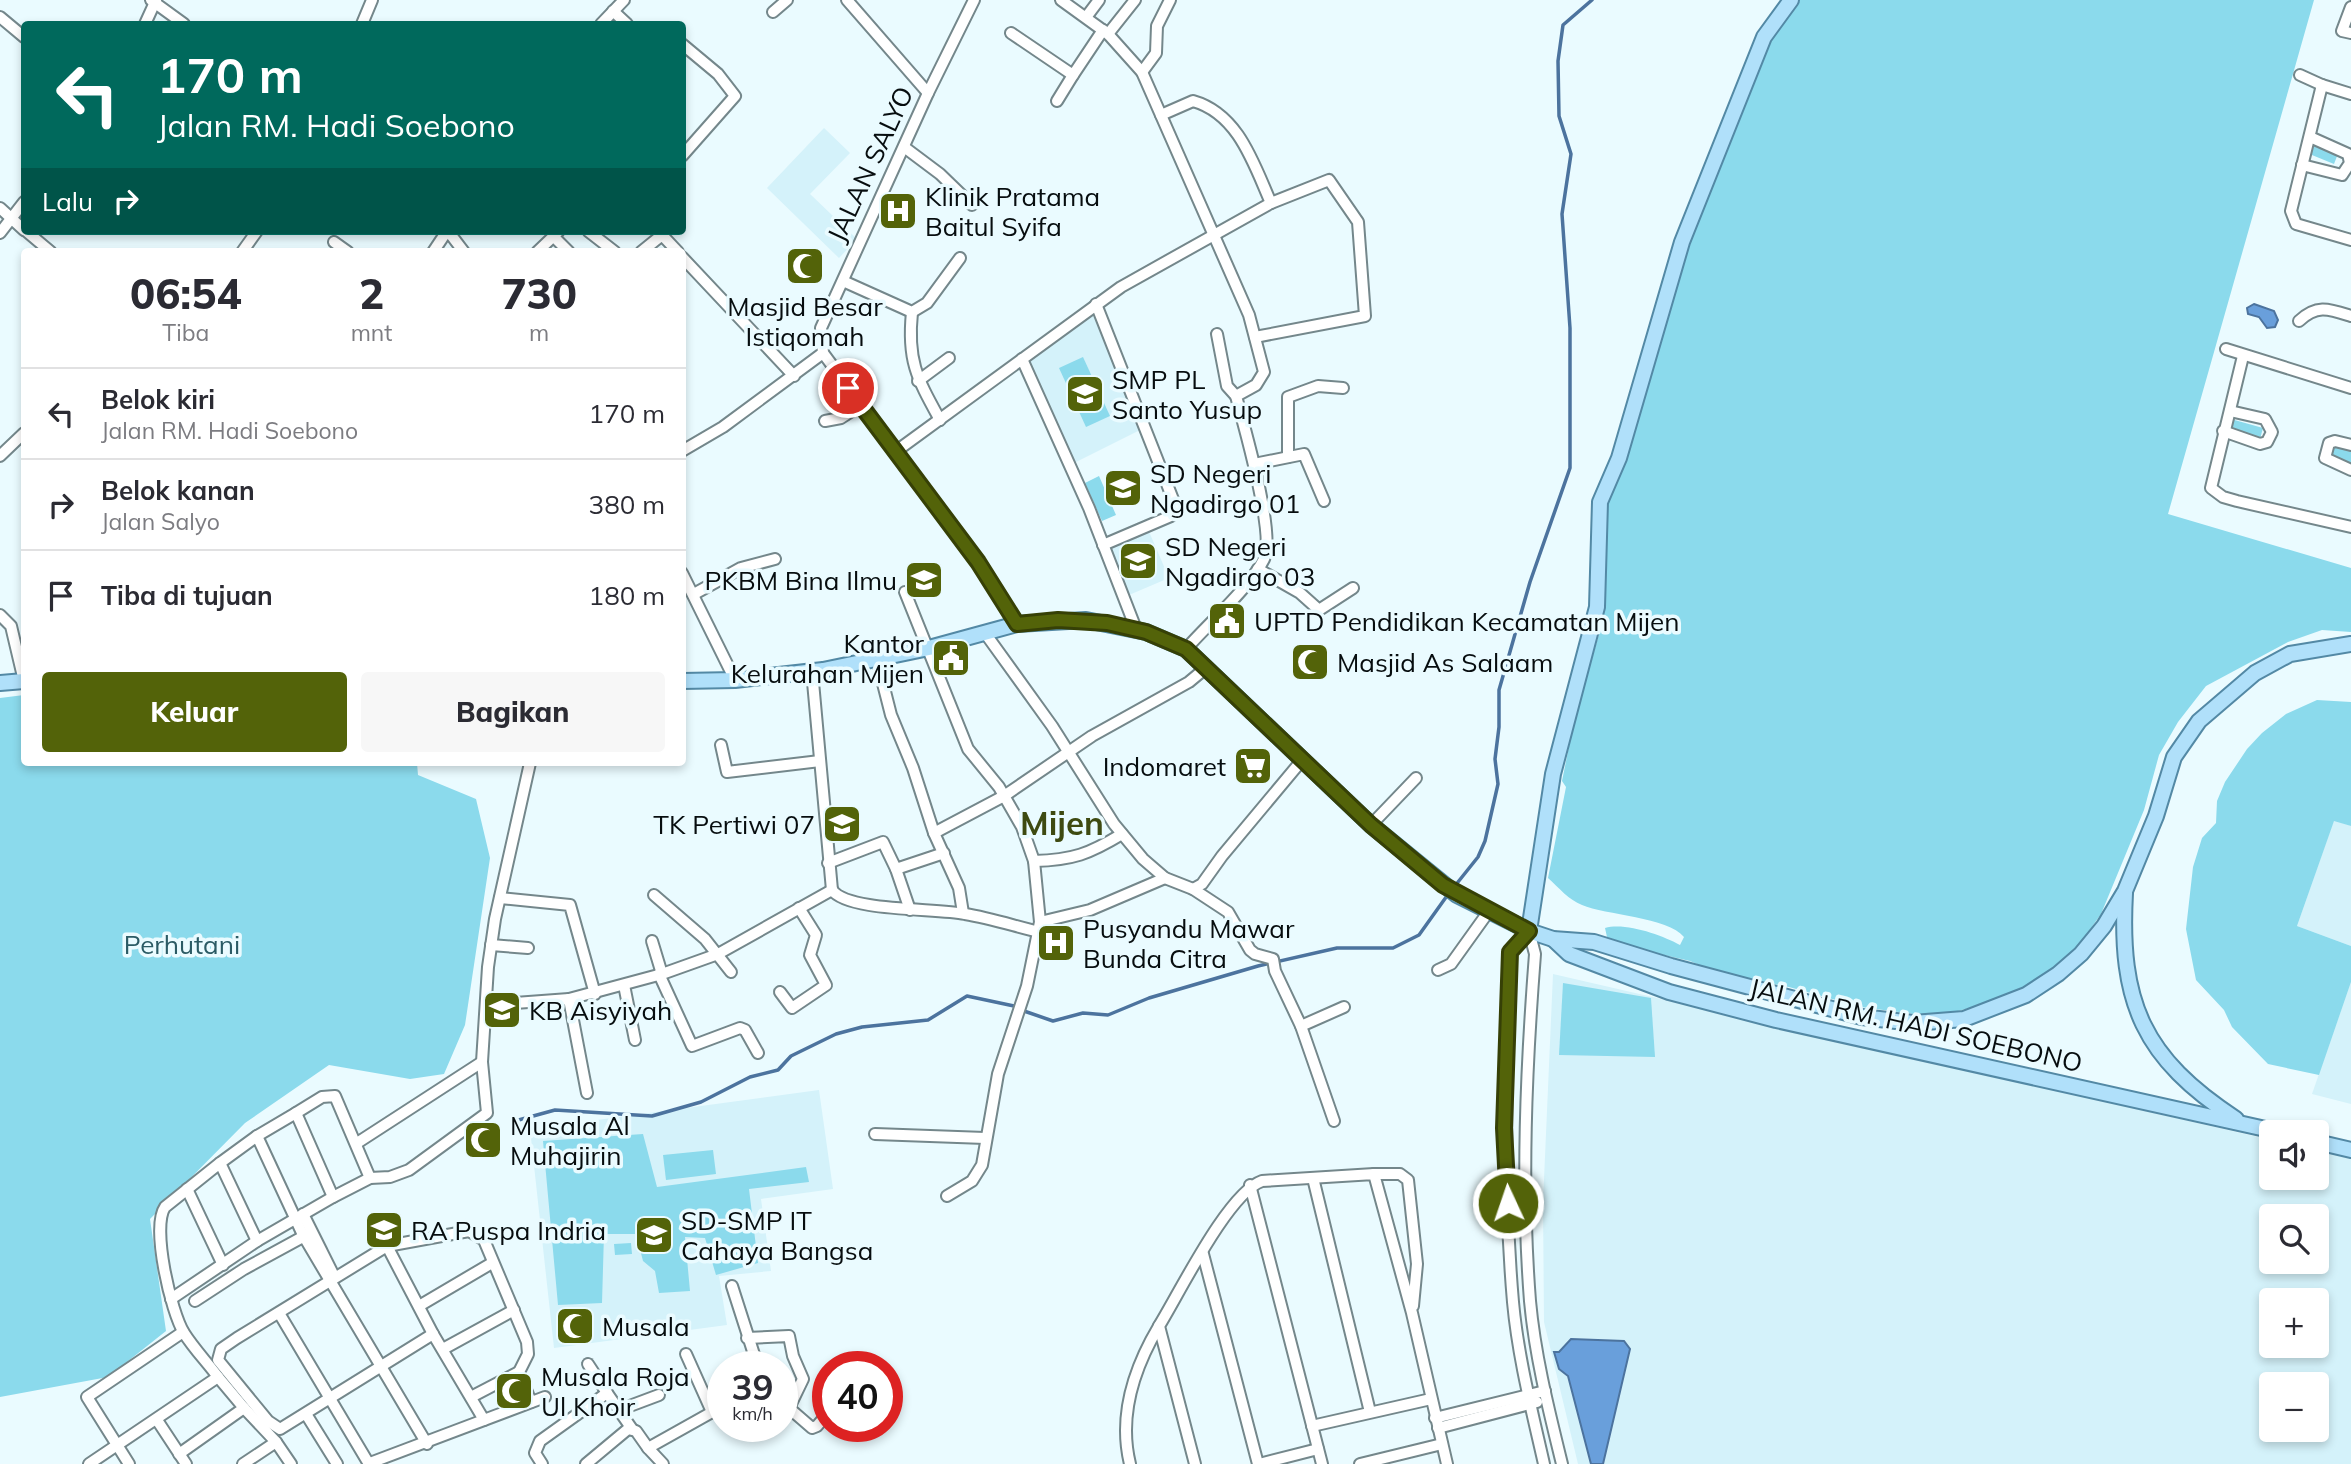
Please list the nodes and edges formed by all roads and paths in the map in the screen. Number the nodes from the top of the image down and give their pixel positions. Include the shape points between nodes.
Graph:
1 (372, 0) edge
2 (624, 0) edge
3 (787, 0) edge
4 (848, 0) edge
5 (974, 0) edge
6 (1062, 0) edge
7 (1099, 0) edge
8 (1135, 0) edge
9 (1170, 0) edge
10 (1791, 0) edge
11 (154, 1) edge
12 (2351, 6) edge
13 (613, 11) junction
14 (773, 12) dead end
15 (1087, 16) junction
16 (0, 17) edge
17 (146, 21) edge
18 (180, 21) edge
19 (363, 21) edge
20 (604, 21) edge
21 (624, 21) edge
22 (1106, 32) junction
23 (1011, 33) dead end
24 (2351, 33) edge
25 (21, 34) edge
26 (686, 47) edge
27 (1142, 72) junction
28 (1073, 75) junction
29 (2300, 75) dead end
30 (2322, 86) junction
31 (928, 93) junction
32 (2351, 94) edge
33 (1057, 101) dead end
34 (1161, 115) junction
35 (2310, 136) junction
36 (904, 147) junction
37 (686, 151) edge
38 (2302, 165) junction
39 (1271, 203) junction
40 (972, 205) dead end
41 (21, 206) edge
42 (0, 208) edge
43 (12, 219) junction
44 (21, 227) edge
45 (0, 233) edge
46 (1212, 234) junction
47 (31, 235) edge
48 (555, 235) edge
49 (593, 235) edge
50 (659, 235) edge
51 (2351, 240) edge
52 (334, 242) dead end
53 (46, 248) edge
54 (342, 248) edge
55 (541, 248) edge
56 (610, 248) edge
57 (645, 248) edge
58 (960, 258) dead end
59 (686, 261) edge
60 (843, 281) junction
61 (1096, 304) junction
62 (912, 312) junction
63 (2351, 316) edge
64 (2299, 321) dead end
65 (1217, 334) dead end
66 (1255, 337) junction
67 (2226, 349) dead end
68 (823, 353) junction
69 (2243, 356) junction
70 (949, 358) dead end
71 (1022, 359) junction
72 (794, 376) junction
73 (918, 381) junction
74 (1343, 387) dead end
75 (2351, 388) edge
76 (1236, 396) junction
77 (861, 405) junction
78 (2230, 411) junction
79 (940, 420) junction
80 (825, 421) dead end
81 (2223, 431) junction
82 (21, 436) edge
83 (2351, 445) edge
84 (686, 448) edge
85 (895, 452) junction
86 (0, 456) edge
87 (1288, 457) junction
88 (1254, 464) junction
89 (2351, 470) edge
90 (1324, 501) dead end
91 (2351, 527) edge
92 (1103, 545) junction
93 (775, 559) dead end
94 (1258, 569) junction
95 (686, 580) edge
96 (1353, 588) dead end
97 (905, 592) dead end
98 (694, 594) junction
99 (0, 615) edge
100 (1017, 624) junction
101 (1136, 629) junction
102 (985, 633) junction
103 (2351, 644) edge
104 (929, 649) junction
105 (1186, 649) junction
106 (877, 660) junction
107 (1207, 667) junction
108 (21, 668) edge
109 (812, 671) junction
110 (736, 680) junction
111 (21, 681) edge
112 (686, 681) edge
113 (0, 683) edge
114 (721, 745) dead end
115 (1069, 753) junction
116 (1303, 759) junction
117 (820, 761) junction
118 (529, 766) edge
119 (1416, 778) dead end
120 (1004, 796) junction
121 (1371, 825) junction
122 (934, 833) junction
123 (1122, 834) junction
124 (944, 853) junction
125 (1034, 861) junction
126 (828, 863) junction
127 (896, 869) junction
128 (1165, 878) junction
129 (832, 890) junction
130 (1194, 890) junction
131 (2125, 891) junction
132 (654, 895) dead end
133 (500, 898) junction
134 (799, 908) junction
135 (910, 910) junction
136 (1489, 911) junction
137 (962, 913) junction
138 (1040, 927) junction
139 (1529, 931) junction
140 (1553, 939) junction
141 (652, 941) dead end
142 (491, 945) junction
143 (528, 948) dead end
144 (718, 954) junction
145 (1438, 970) dead end
146 (731, 972) dead end
147 (661, 974) junction
148 (624, 985) junction
149 (780, 992) dead end
150 (595, 994) junction
151 (569, 999) junction
152 (486, 1001) junction
153 (1344, 1007) dead end
154 (1301, 1026) junction
155 (635, 1040) dead end
156 (758, 1053) dead end
157 (482, 1062) junction
158 (587, 1093) dead end
159 (296, 1113) junction
160 (1334, 1121) dead end
161 (2243, 1124) junction
162 (2259, 1128) edge
163 (875, 1134) dead end
164 (257, 1136) junction
165 (985, 1138) junction
166 (357, 1143) junction
167 (2329, 1145) edge
168 (2351, 1150) edge
169 (220, 1163) junction
170 (1374, 1174) junction
171 (370, 1178) junction
172 (1312, 1178) junction
173 (1250, 1185) junction
174 (187, 1189) junction
175 (947, 1196) dead end
176 (333, 1197) junction
177 (299, 1216) junction
178 (308, 1233) junction
179 (257, 1241) junction
180 (387, 1246) junction
181 (1203, 1254) junction
182 (492, 1263) junction
183 (223, 1265) junction
184 (332, 1279) junction
185 (732, 1286) dead end
186 (171, 1299) junction
187 (195, 1301) dead end
188 (419, 1306) junction
189 (514, 1310) junction
190 (279, 1313) junction
191 (1412, 1313) junction
192 (1159, 1326) junction
193 (183, 1332) junction
194 (433, 1334) junction
195 (747, 1338) junction
196 (443, 1349) junction
197 (752, 1351) edge
198 (792, 1351) edge
199 (686, 1354) dead end
200 (588, 1364) dead end
201 (383, 1365) junction
202 (798, 1368) edge
203 (519, 1372) junction
204 (218, 1377) junction
205 (798, 1387) edge
206 (607, 1392) junction
207 (659, 1395) dead end
208 (1546, 1395) junction
209 (471, 1397) junction
210 (545, 1397) dead end
211 (330, 1399) junction
212 (1431, 1399) junction
213 (1529, 1399) junction
214 (707, 1401) edge
215 (531, 1402) junction
216 (244, 1408) junction
217 (619, 1410) junction
218 (1370, 1412) junction
219 (306, 1414) junction
220 (707, 1415) edge
221 (798, 1416) edge
222 (157, 1420) junction
223 (484, 1420) junction
224 (1437, 1423) junction
225 (1312, 1426) junction
226 (812, 1428) edge
227 (632, 1429) junction
228 (275, 1442) junction
229 (431, 1442) junction
230 (1442, 1444) junction
231 (116, 1445) junction
232 (648, 1448) junction
233 (1318, 1449) junction
234 (179, 1454) junction
235 (391, 1461) edge
236 (1383, 1461) edge
237 (89, 1464) edge
238 (128, 1464) edge
239 (186, 1464) edge
240 (243, 1464) edge
241 (291, 1464) edge
242 (337, 1464) edge
243 (369, 1464) edge
244 (542, 1464) edge
245 (586, 1464) edge
246 (663, 1464) edge
247 (1130, 1464) edge
248 (1195, 1464) edge
249 (1259, 1464) edge
250 (1322, 1464) edge
251 (1360, 1464) edge
252 (1447, 1464) edge
253 (1544, 1464) edge
254 (1562, 1464) edge

1 - 19 street
2 - 13 street
3 - 14 street
4 - 31 street
5 - 31 street, JALAN SALYO
6 - 15 street
7 - 15 street
8 - 22 street
9 - 27 street via 1157,26 1156,54
10 - 139 main road via 1764,37 1682,242 1619,458 1600,502 1597,607 1553,774
11 - 17 street
11 - 18 street
12 - 24 street via 2342,31
13 - 20 street
13 - 21 street
15 - 22 street
16 - 25 street
22 - 27 street
22 - 28 street
23 - 28 street
26 - 37 street via 718,74 735,96
27 - 34 street
28 - 33 street
29 - 30 street
30 - 32 street
30 - 35 street
31 - 36 street, JALAN SALYO
34 - 39 street via 1193,101 1209,106 1241,136
34 - 46 street
35 - 38 street
35 - 38 street via 2348,154 2350,163 2346,172 2337,175
36 - 40 street
36 - 60 street, JALAN SALYO
38 - 51 street via 2292,220
39 - 46 street
39 - 66 street via 1325,181 1334,185 1358,222 1366,316
41 - 43 street
42 - 43 street
43 - 44 street
43 - 45 street
46 - 61 street
46 - 66 street
47 - 53 street
48 - 55 street
49 - 56 street
50 - 57 street
52 - 54 street
58 - 62 street via 927,303
59 - 72 street
60 - 62 street
60 - 68 street, JALAN SALYO via 821,328
61 - 71 street
61 - 92 street via 1176,507 1171,516
62 - 73 street via 909,342
63 - 64 street via 2321,308
65 - 76 street via 1227,386
66 - 76 street via 1264,372 1256,385
67 - 69 street
68 - 72 street
68 - 77 street
69 - 75 street
69 - 78 street
70 - 73 street
71 - 79 street
71 - 92 street
72 - 84 street
73 - 79 street
74 - 87 street via 1318,386 1288,397
76 - 88 street
77 - 80 street via 841,418
77 - 85 street
78 - 81 street
78 - 81 street via 2265,419 2272,432 2267,442 2260,444
79 - 85 street
81 - 91 street via 2210,483 2215,493
82 - 86 street
83 - 89 street via 2329,443 2325,458
85 - 100 street via 991,580
87 - 88 street
87 - 90 street via 1307,456
88 - 94 street via 1268,549
92 - 101 street
93 - 98 street via 741,568
94 - 96 street via 1320,610
94 - 105 street
95 - 98 street
97 - 104 street
98 - 110 street
99 - 108 street via 11,626
100 - 101 main road, JALAN RM. HADI SOEBONO via 1086,620
100 - 102 main road, JALAN RM. HADI SOEBONO
101 - 105 main road, JALAN RM. HADI SOEBONO
102 - 104 main road, JALAN RM. HADI SOEBONO
102 - 115 street
103 - 131 main road, JALAN RM. HADI SOEBONO via 2290,654 2255,673 2199,721 2174,757
104 - 106 main road, JALAN RM. HADI SOEBONO
104 - 120 street via 968,749
105 - 107 main road, JALAN RM. HADI SOEBONO
106 - 109 main road, JALAN RM. HADI SOEBONO
106 - 122 street via 891,715
107 - 115 street
107 - 116 main road, JALAN RM. HADI SOEBONO
109 - 110 main road, JALAN RM. HADI SOEBONO
109 - 117 street
110 - 112 main road, JALAN RM. HADI SOEBONO
111 - 113 main road
114 - 117 street via 727,772
115 - 120 street
115 - 123 street
116 - 121 main road, JALAN RM. HADI SOEBONO
116 - 130 street
117 - 126 street
118 - 133 street
119 - 121 street
120 - 122 street
120 - 125 street
121 - 136 main road, JALAN RM. HADI SOEBONO via 1443,885
122 - 124 street
123 - 125 street via 1090,854
123 - 128 street
124 - 127 street
124 - 137 street via 959,888
125 - 138 street
126 - 127 street via 883,842
126 - 129 street
127 - 135 street
128 - 130 street
128 - 138 street
129 - 134 street
129 - 135 street via 866,904
130 - 154 street via 1228,912 1255,954 1273,959
131 - 140 main road, JALAN RM. HADI SOEBONO via 2104,926 2058,974 2026,995 1964,1019 1913,1023 1862,1017 1594,942
131 - 161 main road via 2124,966 2150,1037 2167,1063 2197,1093
132 - 144 street
133 - 142 street
133 - 150 street via 567,903 573,908
134 - 144 street
134 - 149 street via 816,934 810,956 826,985 792,1008
135 - 137 street
136 - 139 main road, JALAN RM. HADI SOEBONO
136 - 145 street via 1451,964
137 - 138 street
138 - 165 street via 1027,986 998,1074
139 - 140 main road, JALAN RM. HADI SOEBONO
139 - 208 street via 1535,954 1524,1133 1530,1302
139 - 213 street via 1510,952 1504,1128 1513,1303
140 - 161 main road, JALAN RM. HADI SOEBONO via 1569,954 1669,992
141 - 147 street
142 - 143 street
142 - 152 street
144 - 146 street
144 - 147 street
147 - 148 street
147 - 156 street via 692,1046 740,1028
148 - 150 street
148 - 155 street
150 - 151 street
151 - 152 street
151 - 158 street
152 - 157 street
153 - 154 street
154 - 160 street
157 - 166 street
157 - 171 street via 488,1110 409,1170
159 - 164 street
159 - 166 street via 333,1094
159 - 176 street
161 - 162 main road, JALAN RM. HADI SOEBONO
163 - 165 street
164 - 169 street
164 - 177 street
165 - 175 street via 978,1174
166 - 171 street
167 - 168 main road
169 - 174 street
169 - 179 street
170 - 172 street
170 - 191 street
170 - 191 street via 1400,1174 1408,1181 1417,1264
171 - 176 street
172 - 173 street
172 - 218 street
173 - 181 street
173 - 225 street
174 - 183 street
174 - 186 street via 160,1217
176 - 177 street
177 - 178 street
177 - 179 street
178 - 184 street
178 - 187 street
179 - 183 street
180 - 182 street via 463,1231 484,1240
180 - 184 street
180 - 188 street
181 - 192 street
181 - 249 street
182 - 188 street
182 - 189 street
183 - 186 street
184 - 190 street
184 - 201 street
185 - 195 street
186 - 193 street
188 - 194 street
189 - 196 street
189 - 203 street via 529,1349
190 - 211 street
190 - 219 street via 221,1349 218,1360 273,1426 282,1428
191 - 212 street
192 - 247 street via 1139,1361 1125,1419
192 - 248 street
193 - 204 street
193 - 231 street via 88,1395
194 - 196 street
194 - 201 street
195 - 197 street
195 - 198 street via 789,1336
196 - 209 street
199 - 214 street
200 - 206 street
201 - 211 street
201 - 229 street
202 - 205 street via 803,1379
203 - 209 street
203 - 215 street
204 - 216 street
204 - 222 street
206 - 217 street
206 - 244 street via 540,1441 536,1453
207 - 217 street
208 - 213 street
208 - 254 street
209 - 223 street
210 - 215 street
211 - 219 street
211 - 243 street
212 - 218 street
212 - 224 street
213 - 224 street
213 - 253 street
215 - 223 street
216 - 228 street
216 - 234 street
217 - 227 street
218 - 225 street
219 - 242 street
220 - 232 street
221 - 226 street
222 - 231 street
222 - 234 street
223 - 229 street
224 - 230 street
225 - 233 street
227 - 232 street
227 - 245 street
228 - 240 street
228 - 241 street
229 - 235 street
230 - 236 street
230 - 252 street
231 - 237 street
231 - 238 street
232 - 246 street
233 - 249 street
233 - 250 street
234 - 239 street
235 - 243 street
236 - 251 street

